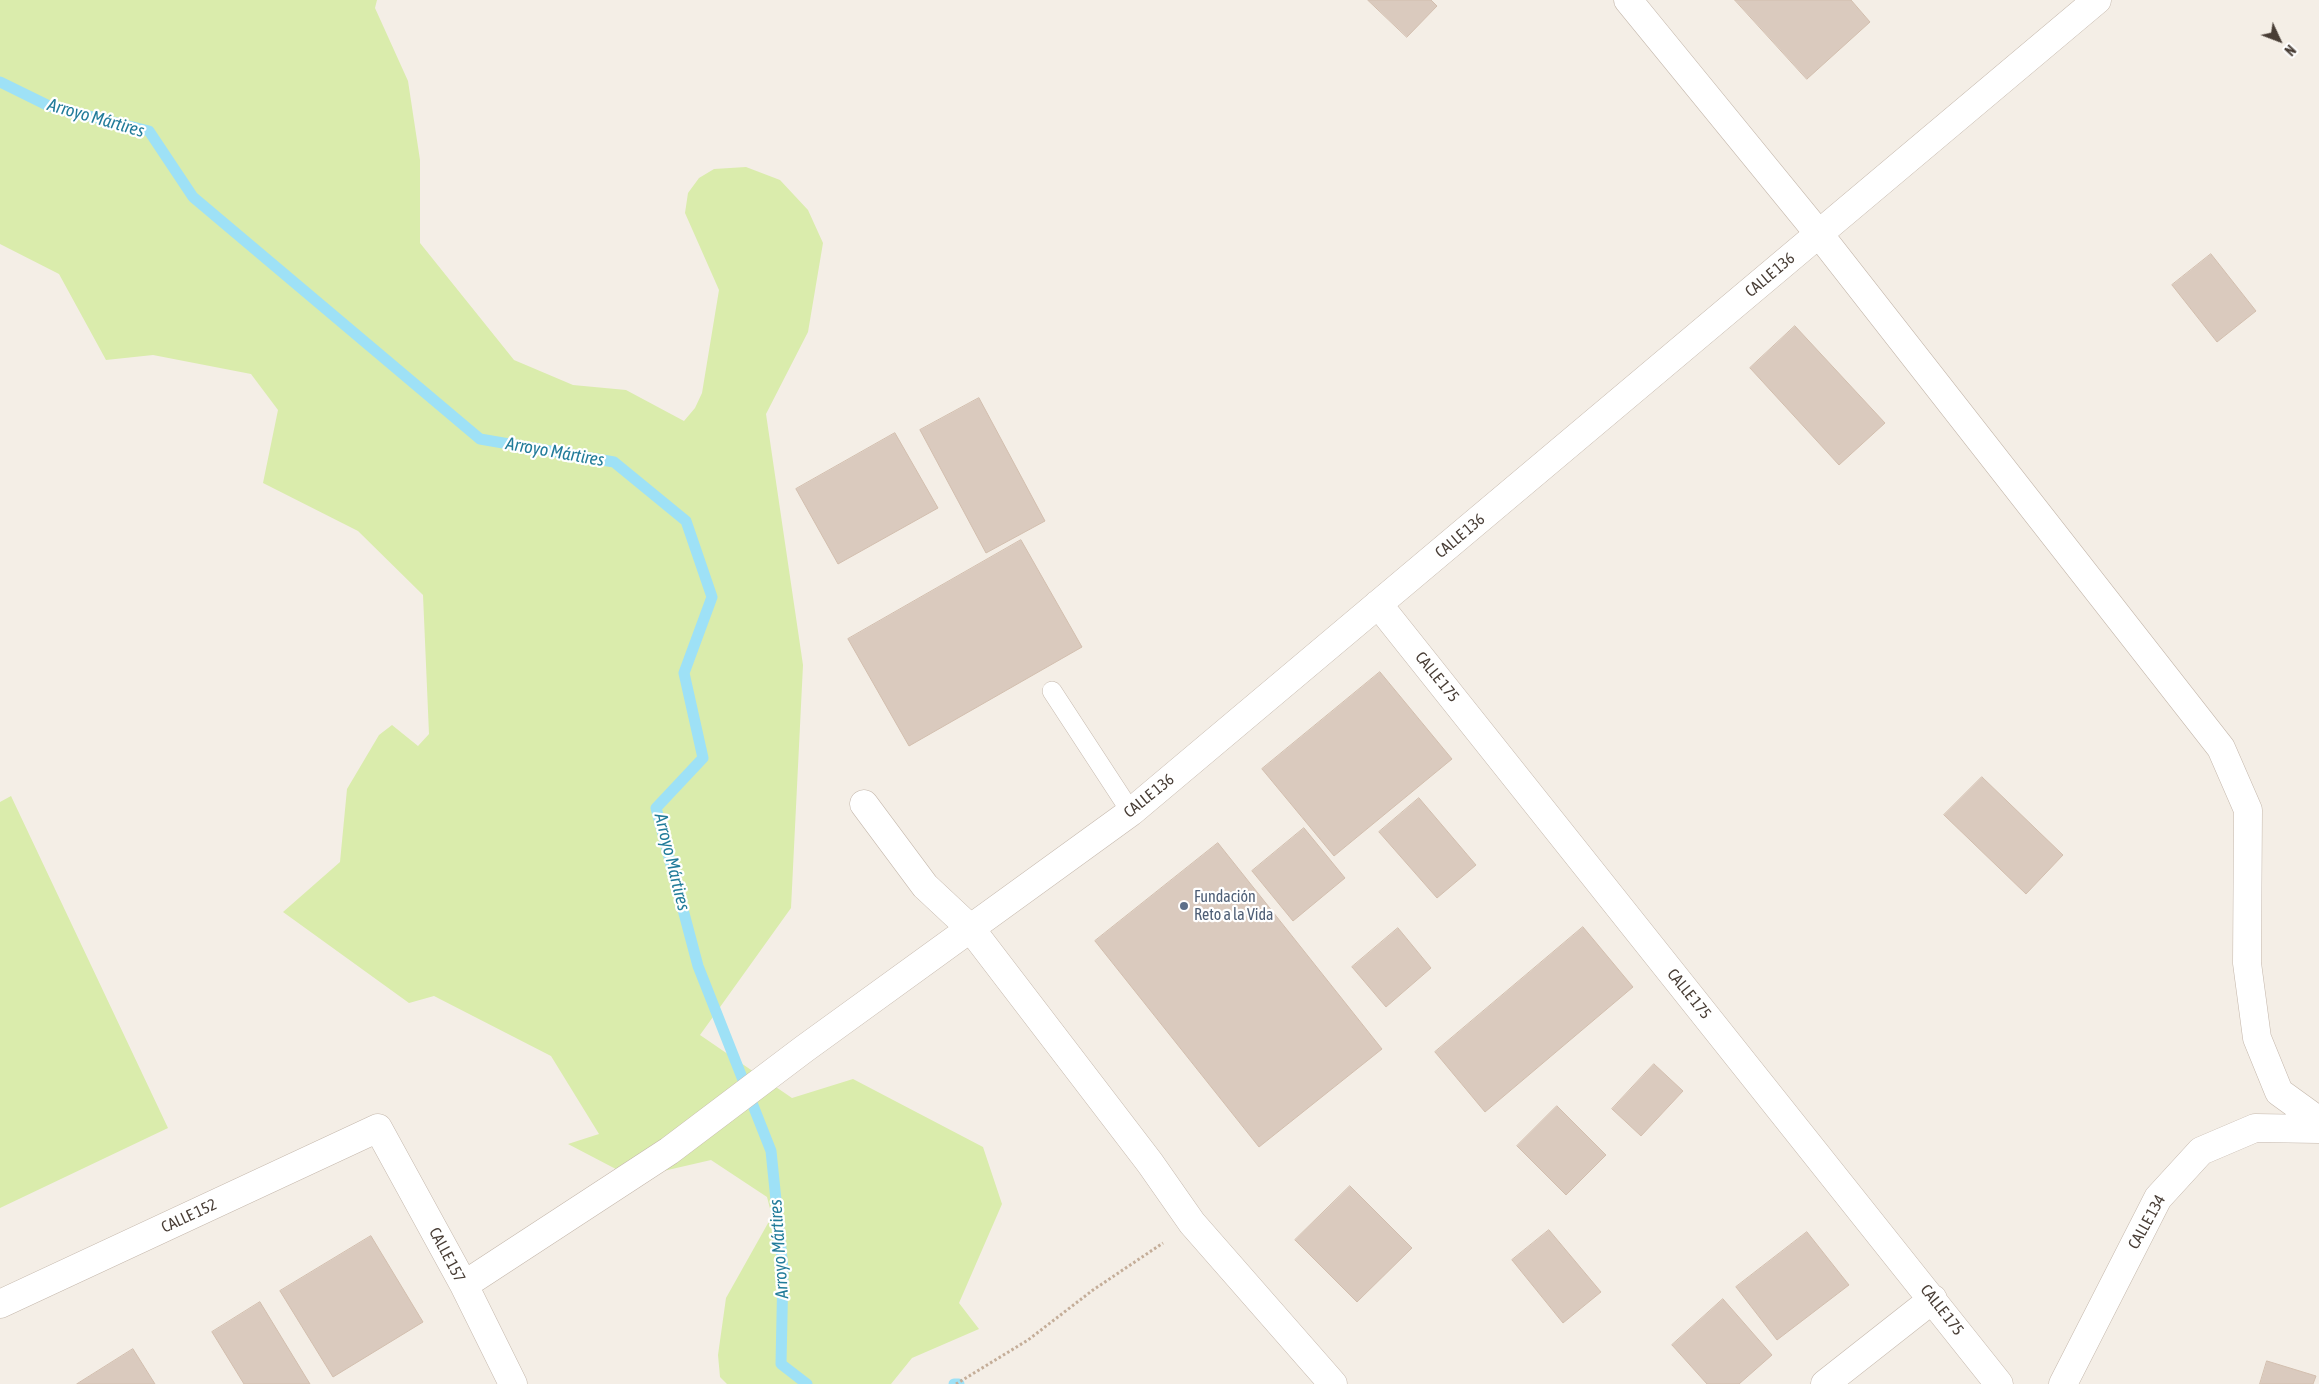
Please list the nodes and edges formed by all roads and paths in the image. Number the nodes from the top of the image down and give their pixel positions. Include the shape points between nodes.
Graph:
1 (1628, 0) edge
2 (2097, 0) edge
3 (1819, 234) junction
4 (1378, 604) junction
5 (1052, 691) dead end
6 (864, 804) dead end
7 (1131, 812) junction
8 (971, 929) junction
9 (2319, 1121) edge
10 (378, 1128) joint
11 (2319, 1129) edge
12 (1192, 1222) junction
13 (464, 1285) junction
14 (1933, 1299) junction
15 (0, 1304) edge
16 (512, 1384) edge
17 (956, 1384) edge
18 (1333, 1384) edge
19 (1825, 1384) edge
20 (1999, 1384) edge
21 (2063, 1384) edge

1 - 3 street
2 - 3 street, CALLE 136
3 - 4 street, CALLE 136
3 - 9 street via 2221,748 2248,810 2247,963 2257,1038 2279,1092
4 - 7 street, CALLE 136
4 - 14 street, CALLE 175
5 - 7 lane
6 - 8 street via 925,886
7 - 8 street, CALLE 136
8 - 12 street
8 - 13 street, CALLE 136 via 669,1150
10 - 13 street, CALLE 157
10 - 15 street, CALLE 152
11 - 21 street, CALLE 134 via 2255,1128 2201,1151 2158,1198
12 - 17 path via 1093,1290 1028,1340
12 - 18 street
13 - 16 street, CALLE 157
14 - 19 street
14 - 20 street, CALLE 175

